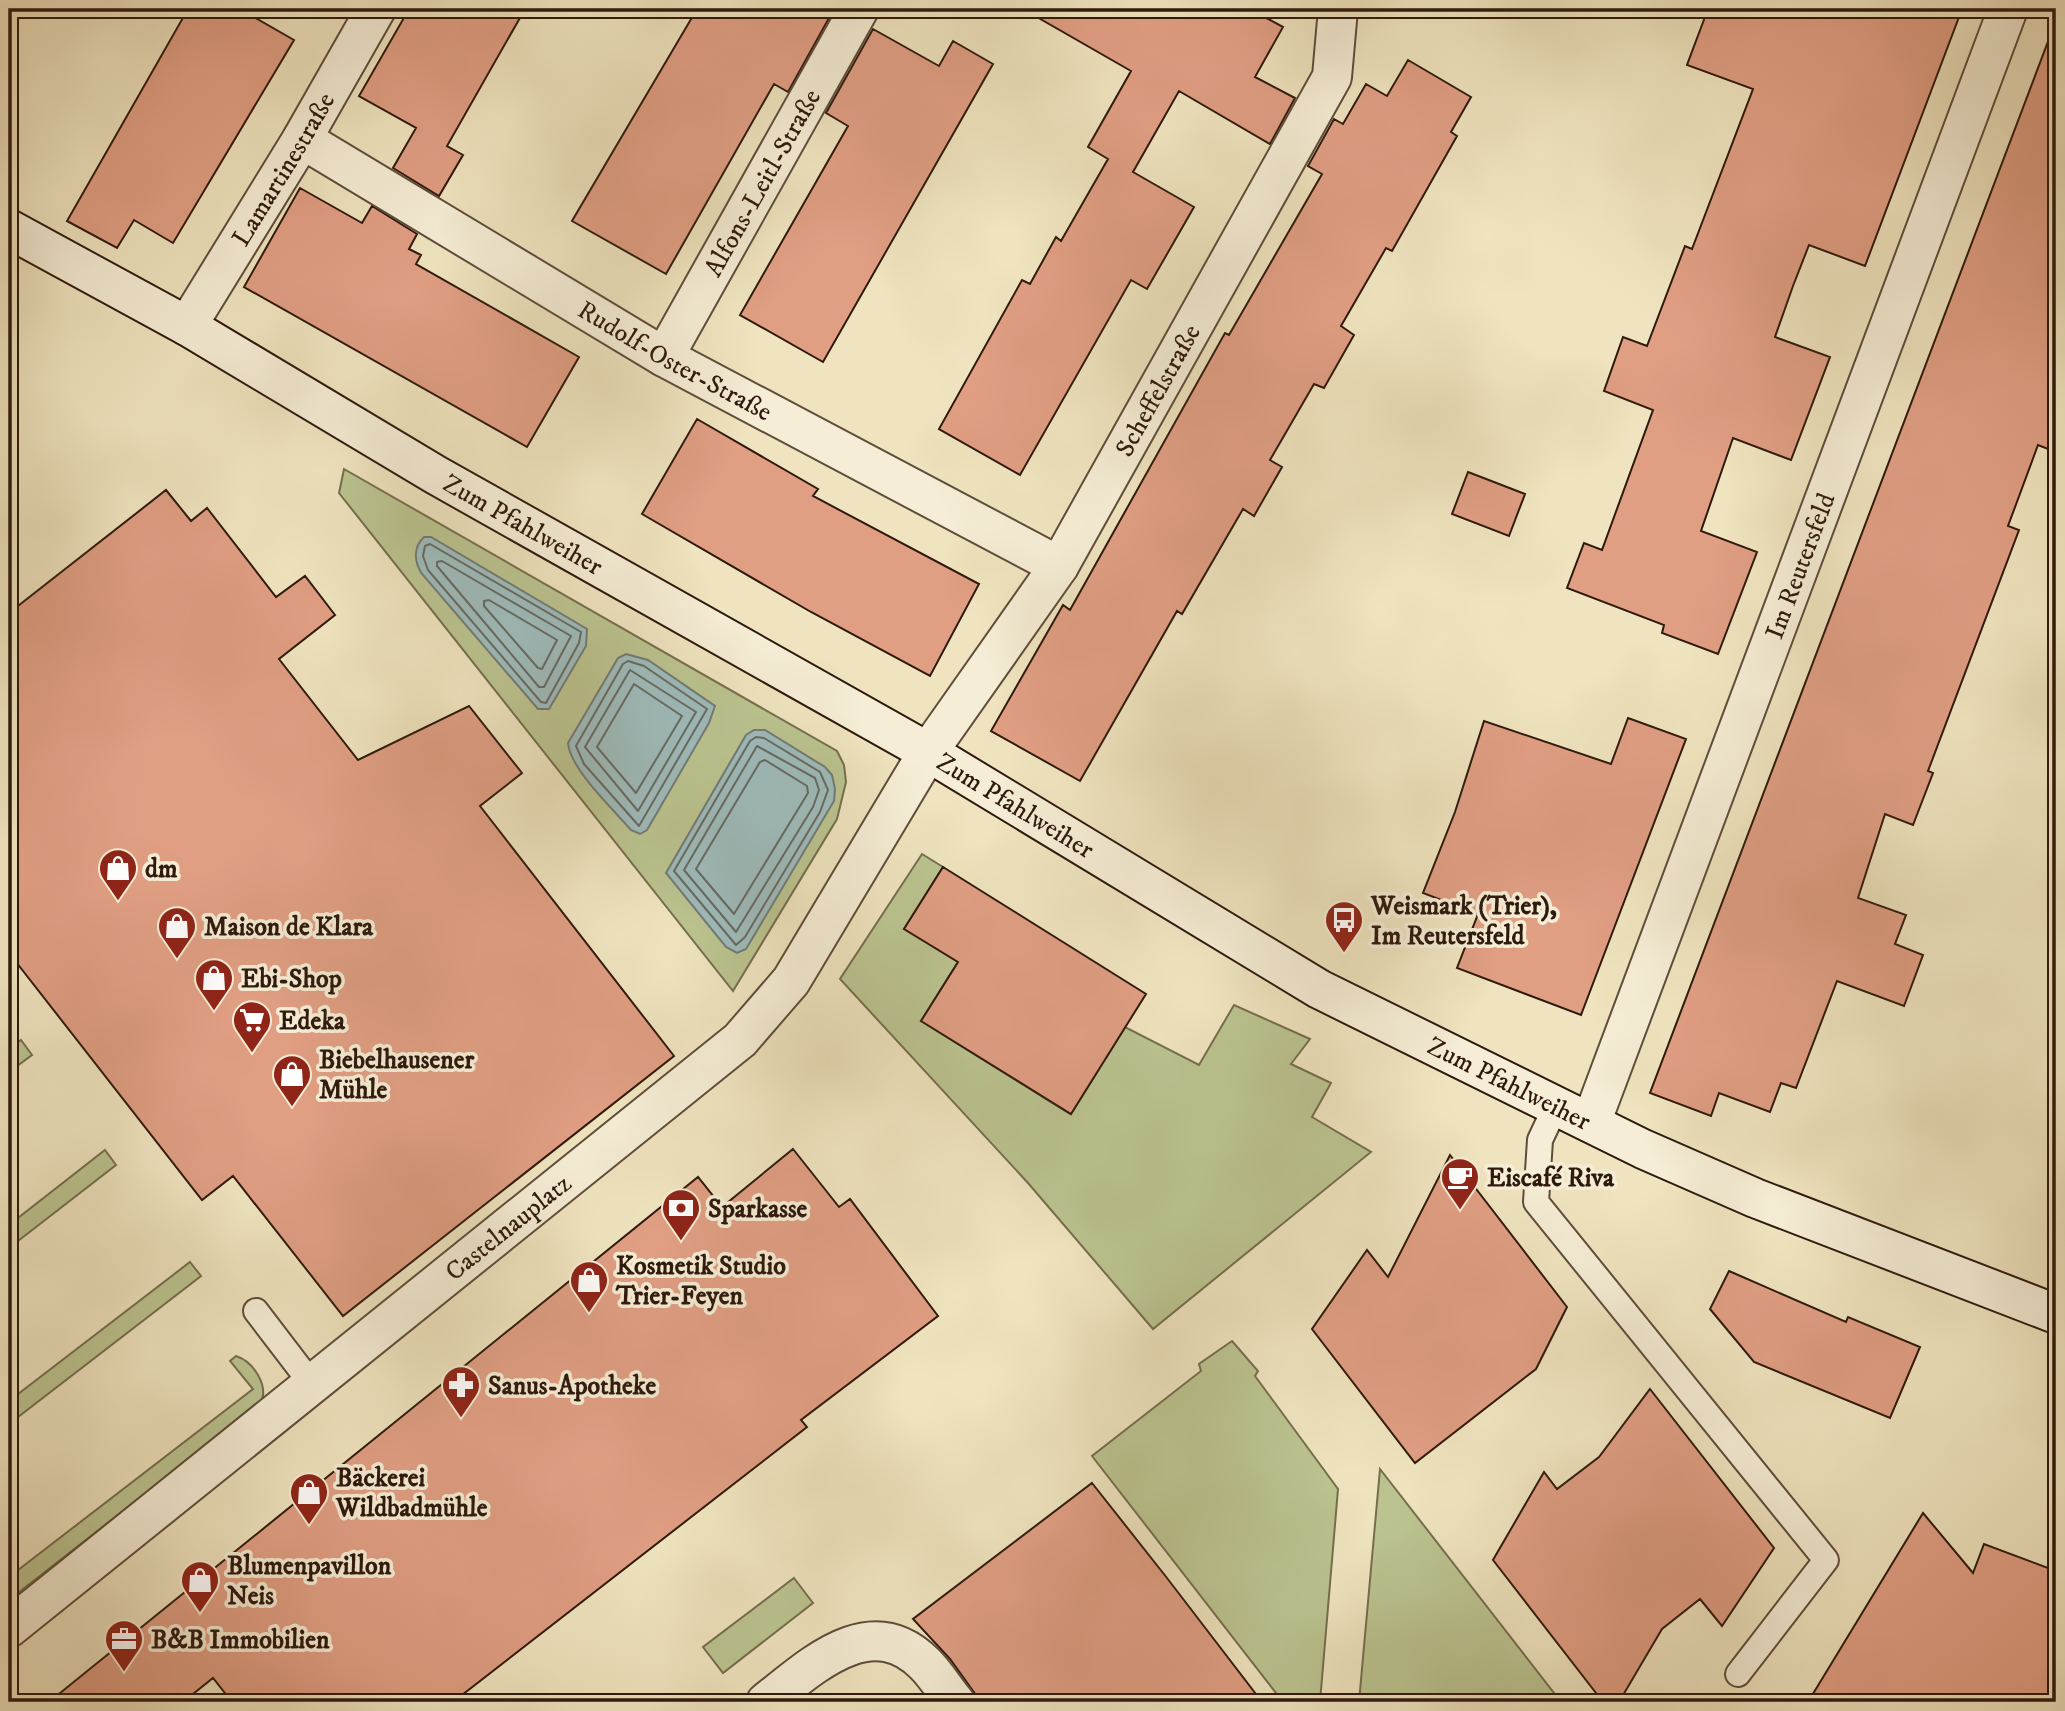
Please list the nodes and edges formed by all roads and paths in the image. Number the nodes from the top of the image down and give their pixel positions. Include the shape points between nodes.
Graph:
1 (376, 9) edge
2 (859, 9) edge
3 (1338, 9) edge
4 (2008, 9) edge
5 (302, 139) junction
6 (9, 229) edge
7 (187, 326) junction
8 (663, 357) junction
9 (1059, 566) junction
10 (928, 752) junction
11 (1556, 1106) junction
12 (1591, 1123) junction
13 (256, 1311) dead end
14 (2056, 1314) edge
15 (311, 1383) junction
16 (9, 1628) edge
17 (1738, 1674) dead end
18 (766, 1702) edge
19 (955, 1702) edge

1 - 5 street, Lamartinestraße
2 - 8 street, Alfons-Leitl-Straße
3 - 9 street, Scheffelstraße via 1332,77
4 - 12 street, Im Reutersfeld
5 - 7 street, Lamartinestraße
5 - 8 street, Rudolf-Oster-Straße
6 - 7 street, Zum Pfahlweiher
7 - 10 street, Zum Pfahlweiher via 436,475
8 - 9 street, Rudolf-Oster-Straße
9 - 10 street, Scheffelstraße
10 - 11 street, Zum Pfahlweiher via 1319,989
10 - 15 street, Castelnauplatz via 791,981 740,1040
11 - 12 street, Zum Pfahlweiher
11 - 17 lane via 1540,1140 1536,1202 1826,1560
12 - 14 street, Zum Pfahlweiher via 1755,1198
13 - 15 lane
15 - 16 street, Castelnauplatz
18 - 19 street via 827,1654 854,1643 893,1643 924,1663

